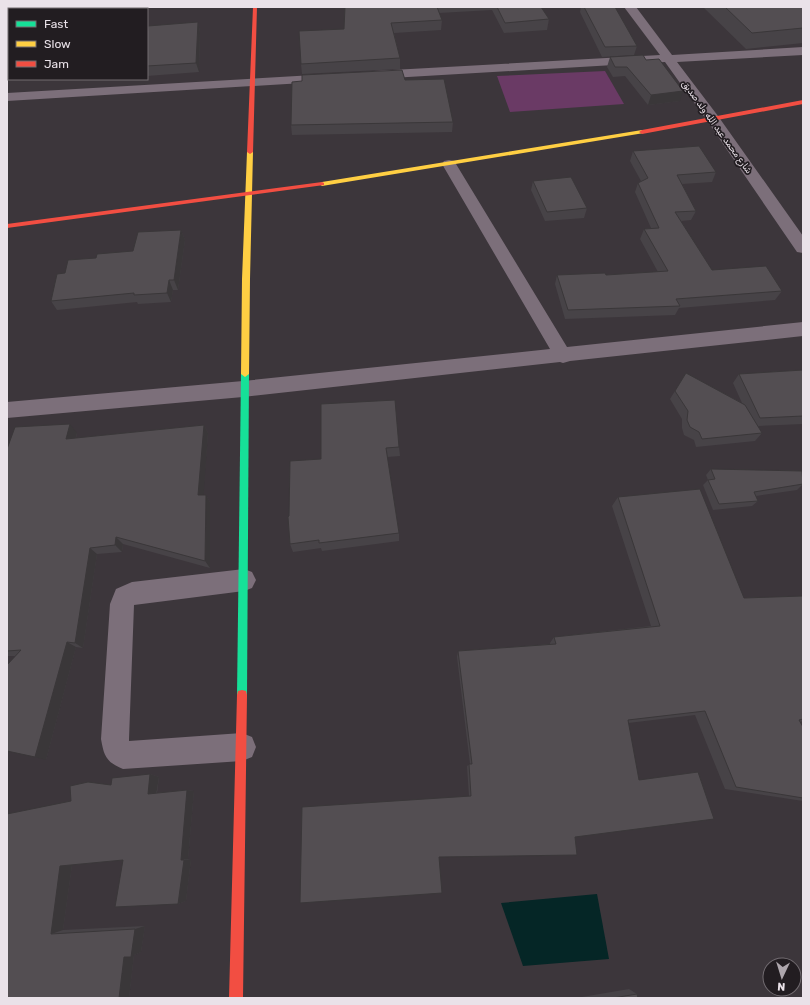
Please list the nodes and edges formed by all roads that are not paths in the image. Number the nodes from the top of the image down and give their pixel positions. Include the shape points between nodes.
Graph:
1 (255, 7) edge
2 (630, 7) edge
3 (803, 51) edge
4 (667, 58) junction
5 (364, 76) edge
6 (340, 77) edge
7 (252, 82) junction
8 (7, 97) edge
9 (803, 102) edge
10 (713, 119) junction
11 (449, 164) junction
12 (249, 195) junction
13 (7, 226) edge
14 (803, 248) edge
15 (803, 329) edge
16 (563, 356) junction
17 (243, 389) junction
18 (7, 410) edge
19 (244, 580) junction
20 (242, 747) junction
21 (236, 998) edge

1 - 7 street
2 - 4 street, شارع محمد عبد الله ولد صديق
3 - 4 street
4 - 5 street
4 - 10 street, شارع محمد عبد الله ولد صديق
6 - 7 street
7 - 8 street
7 - 12 street
9 - 10 street
10 - 11 street
10 - 14 street, شارع محمد عبد الله ولد صديق
11 - 12 street
11 - 16 street
12 - 13 street
12 - 17 street
15 - 16 street
16 - 17 street
17 - 18 street
17 - 19 street
19 - 20 street
19 - 20 street via 132,593 126,597 122,604 115,739 117,750 123,755
20 - 21 street

